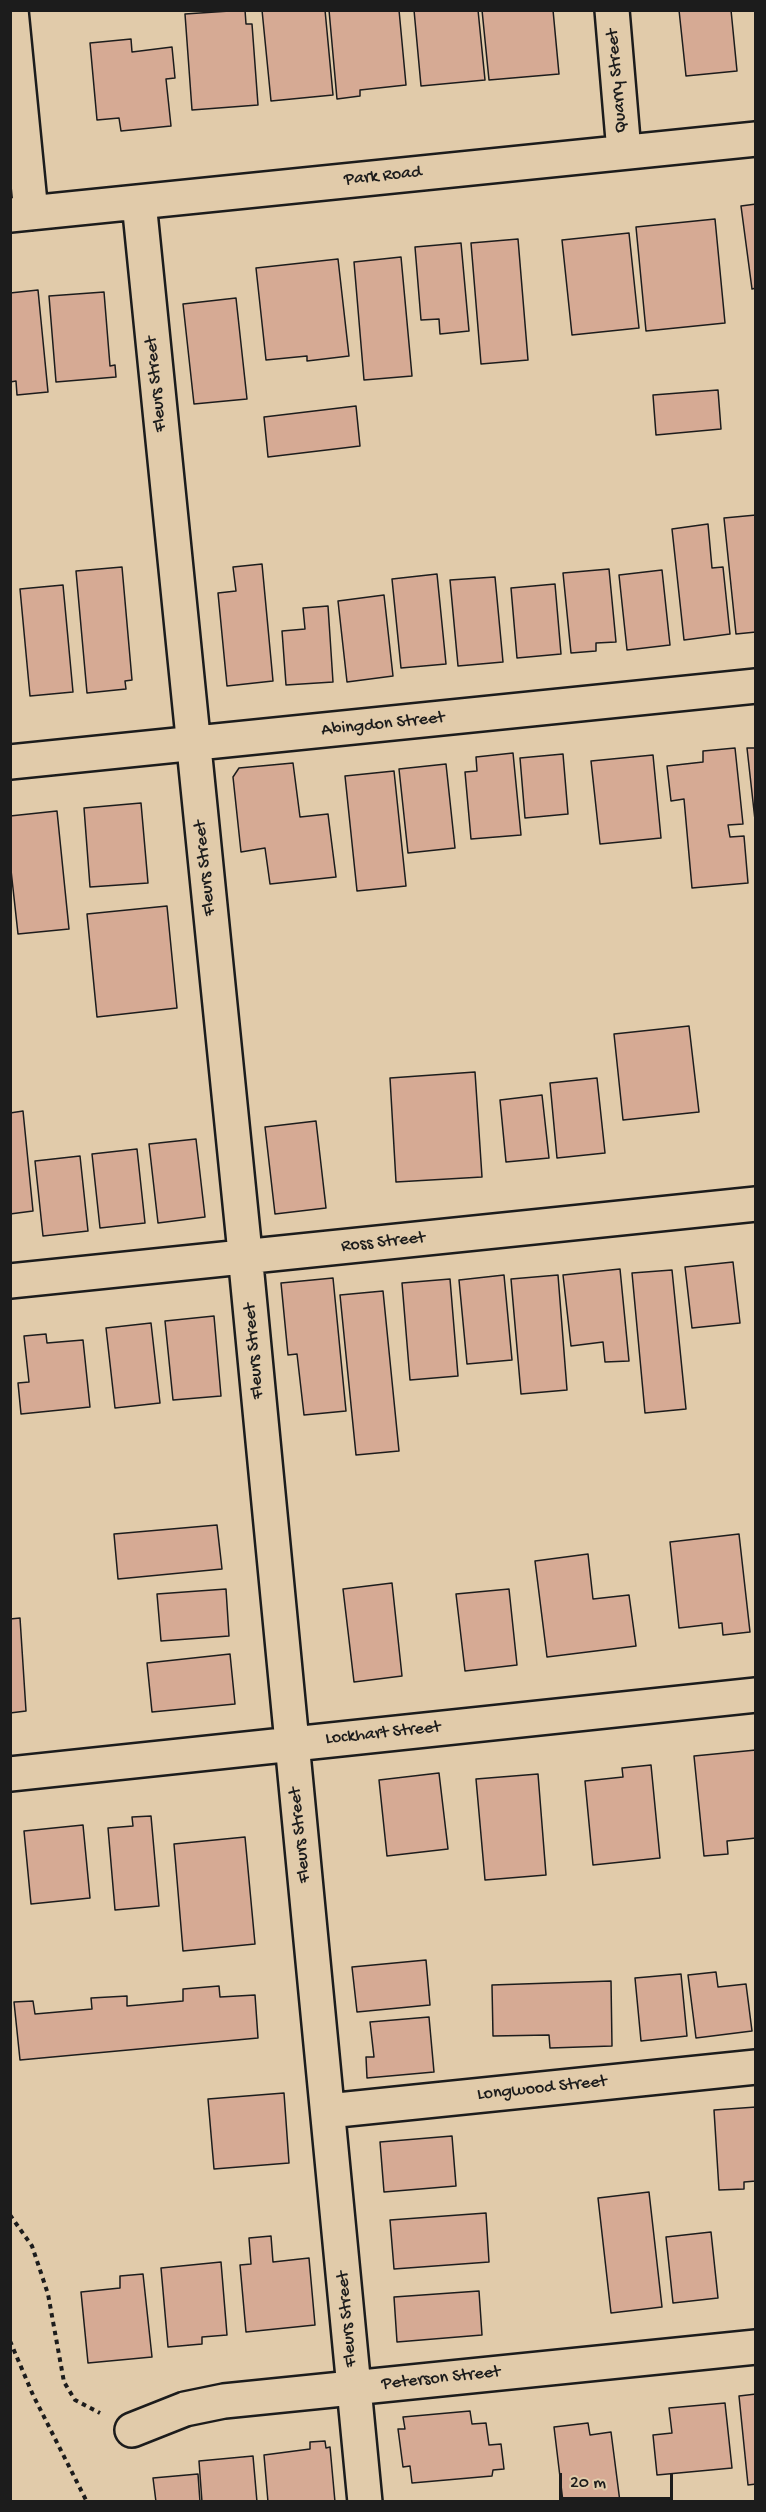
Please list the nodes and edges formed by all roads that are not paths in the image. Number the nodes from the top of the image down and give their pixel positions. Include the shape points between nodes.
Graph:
1 (11, 10) edge
2 (612, 10) edge
3 (756, 139) edge
4 (624, 152) junction
5 (139, 202) junction
6 (21, 214) edge
7 (756, 686) edge
8 (194, 744) junction
9 (10, 762) edge
10 (756, 1204) edge
11 (246, 1257) junction
12 (10, 1281) edge
13 (756, 1695) edge
14 (292, 1743) junction
15 (10, 1774) edge
16 (756, 2067) edge
17 (328, 2110) junction
18 (756, 2347) edge
19 (355, 2388) junction
20 (132, 2430) road end
21 (365, 2502) edge

1 - 6 street
2 - 4 street, Quarry Street
3 - 4 street, Park Road
4 - 5 street, Park Road
5 - 6 street, Park Road
5 - 8 street, Fleurs Street
7 - 8 street, Abingdon Street
8 - 9 street, Abingdon Street
8 - 11 street, Fleurs Street
10 - 11 street, Ross Street
11 - 12 street, Ross Street
11 - 14 street, Fleurs Street
13 - 14 street, Lockhart Street
14 - 15 street, Lockhart Street
14 - 17 street, Fleurs Street
16 - 17 street, Longwood Street
17 - 19 street, Fleurs Street
18 - 19 street, Peterson Street
19 - 20 street, Peterson Street via 224,2401 185,2409
19 - 21 street, Fleurs Street

